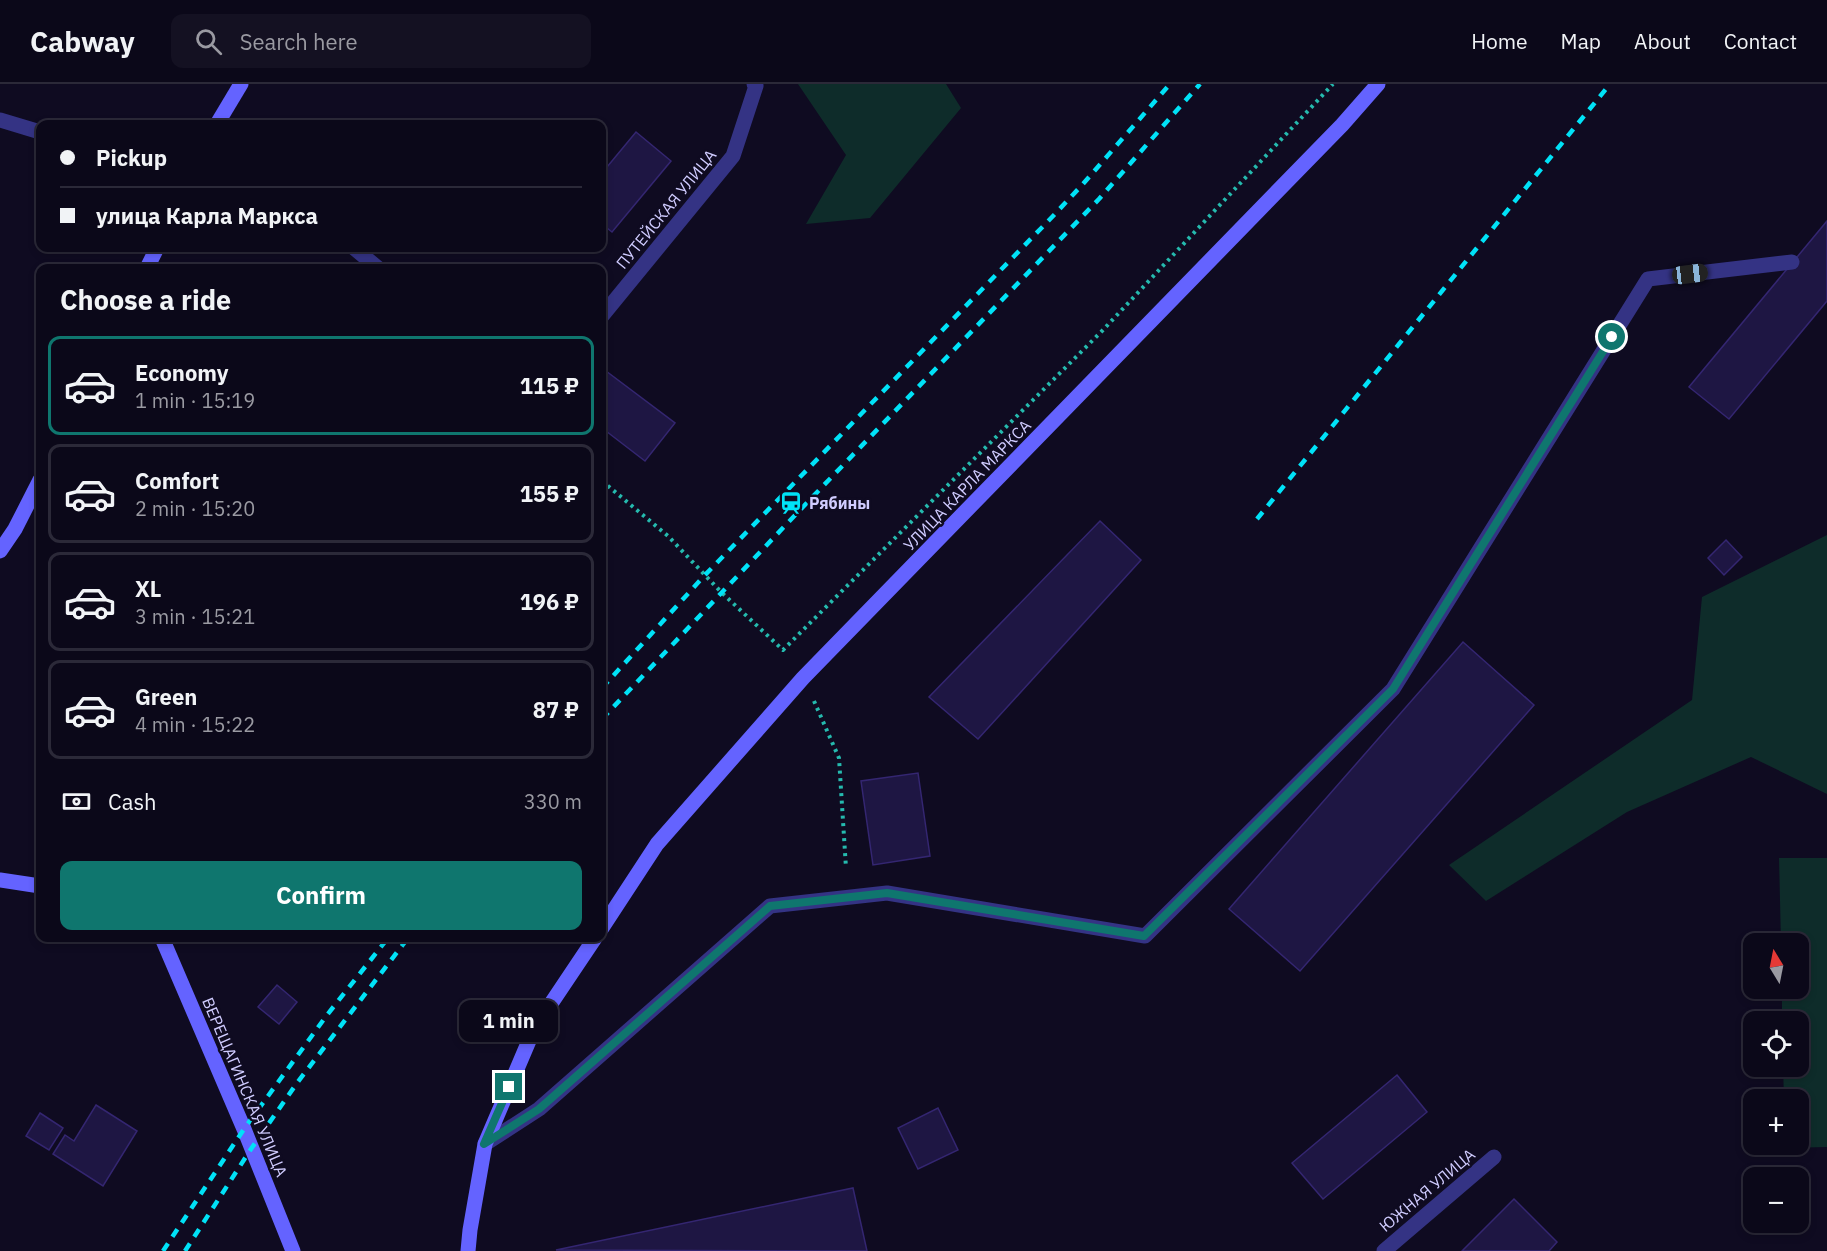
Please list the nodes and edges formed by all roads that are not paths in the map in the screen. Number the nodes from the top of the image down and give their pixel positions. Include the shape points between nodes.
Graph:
1 (241, 84) edge
2 (754, 84) edge
3 (1378, 84) edge
4 (0, 120) edge
5 (219, 120) edge
6 (36, 131) edge
7 (359, 252) edge
8 (1792, 262) dead end
9 (373, 264) edge
10 (606, 311) edge
11 (36, 488) edge
12 (0, 551) edge
13 (0, 880) edge
14 (33, 885) edge
15 (0, 888) edge
16 (606, 922) edge
17 (162, 942) edge
18 (592, 942) edge
19 (484, 1144) junction
20 (1494, 1157) dead end
21 (293, 1251) edge
22 (468, 1251) edge
23 (1384, 1251) edge

1 - 5 main road
2 - 10 street, ПУТЕЙСКАЯ УЛИЦА via 733,156
3 - 16 main road, УЛИЦА КАРЛА МАРКСА via 804,678 657,844
4 - 6 street
7 - 9 street
8 - 19 street via 1648,279 1393,689 1144,936 887,893 770,906 539,1109
11 - 12 main road
13 - 14 main road
14 - 15 street
17 - 21 main road, ВЕРЕЩАГИНСКАЯ УЛИЦА
18 - 19 main road via 534,1029
19 - 22 main road
20 - 23 street, ЮЖНАЯ УЛИЦА

